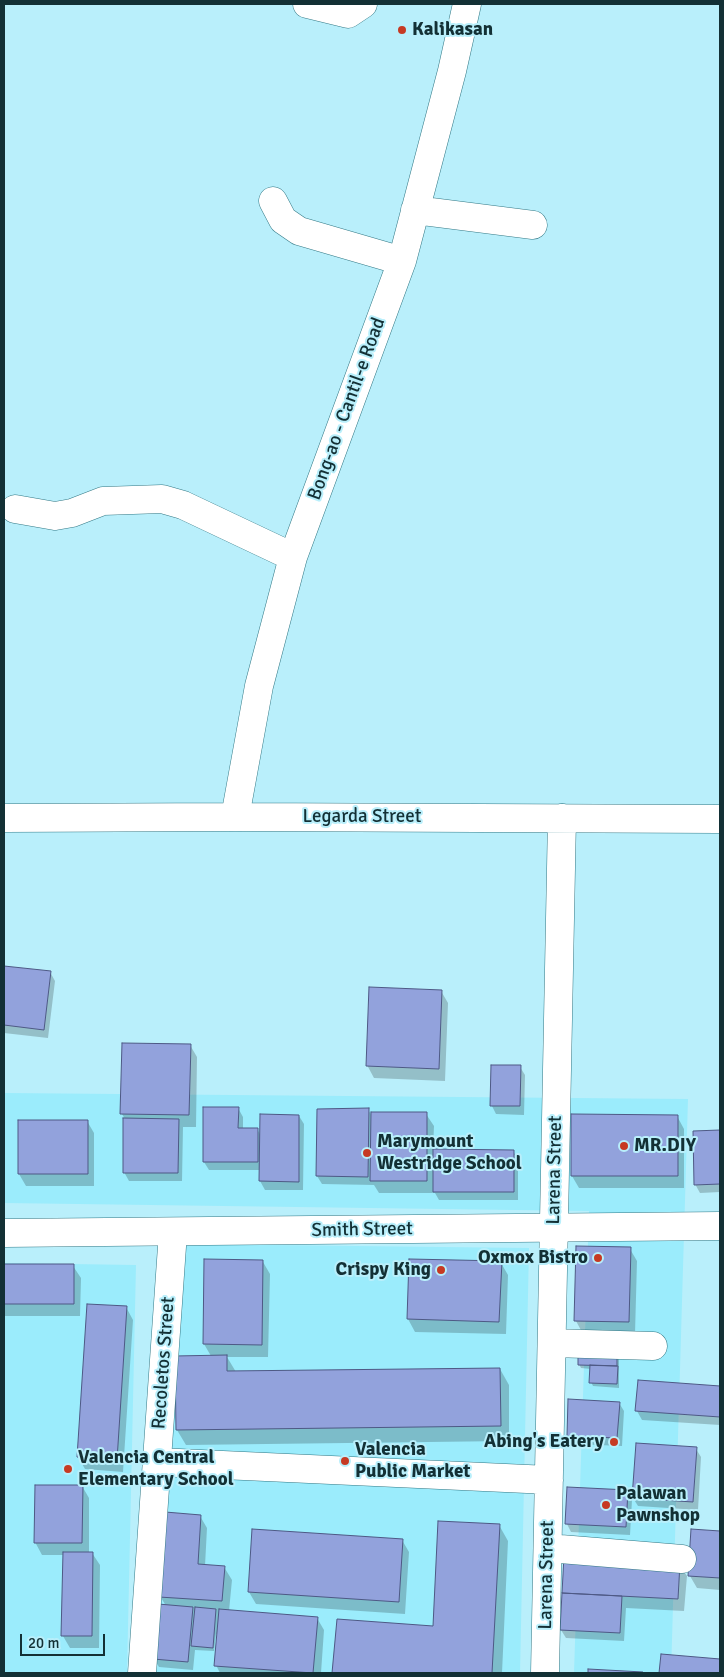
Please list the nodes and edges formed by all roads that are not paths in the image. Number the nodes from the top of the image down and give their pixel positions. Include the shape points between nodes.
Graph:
1 (307, 4) edge
2 (363, 4) edge
3 (467, 4) edge
4 (273, 201) dead end
5 (415, 210) junction
6 (533, 226) dead end
7 (402, 261) junction
8 (15, 509) dead end
9 (292, 557) junction
10 (235, 817) junction
11 (4, 818) edge
12 (562, 818) junction
13 (720, 819) edge
14 (720, 1226) edge
15 (554, 1228) junction
16 (173, 1232) junction
17 (4, 1233) edge
18 (552, 1343) junction
19 (653, 1346) dead end
20 (157, 1462) junction
21 (549, 1480) junction
22 (548, 1548) junction
23 (682, 1559) dead end
24 (142, 1673) edge
25 (546, 1673) edge

1 - 2 street via 348,14
3 - 5 street, Bong-ao - Cantil-e Road
4 - 7 street via 283,220 298,231
5 - 6 street
5 - 7 street, Bong-ao - Cantil-e Road
7 - 9 street, Bong-ao - Cantil-e Road
8 - 9 street via 55,516 104,501 162,499 183,505
9 - 10 street, Bong-ao - Cantil-e Road via 259,686
10 - 11 street, Legarda Street
10 - 12 street, Legarda Street
12 - 13 street, Legarda Street
12 - 15 street, Larena Street
14 - 15 street, Smith Street
15 - 16 street, Smith Street
15 - 18 street, Larena Street
16 - 17 street, Smith Street
16 - 20 street, Recoletos Street
18 - 19 street
18 - 21 street, Larena Street
20 - 21 street
20 - 24 street, Recoletos Street
21 - 22 street, Larena Street
22 - 23 street
22 - 25 street, Larena Street

